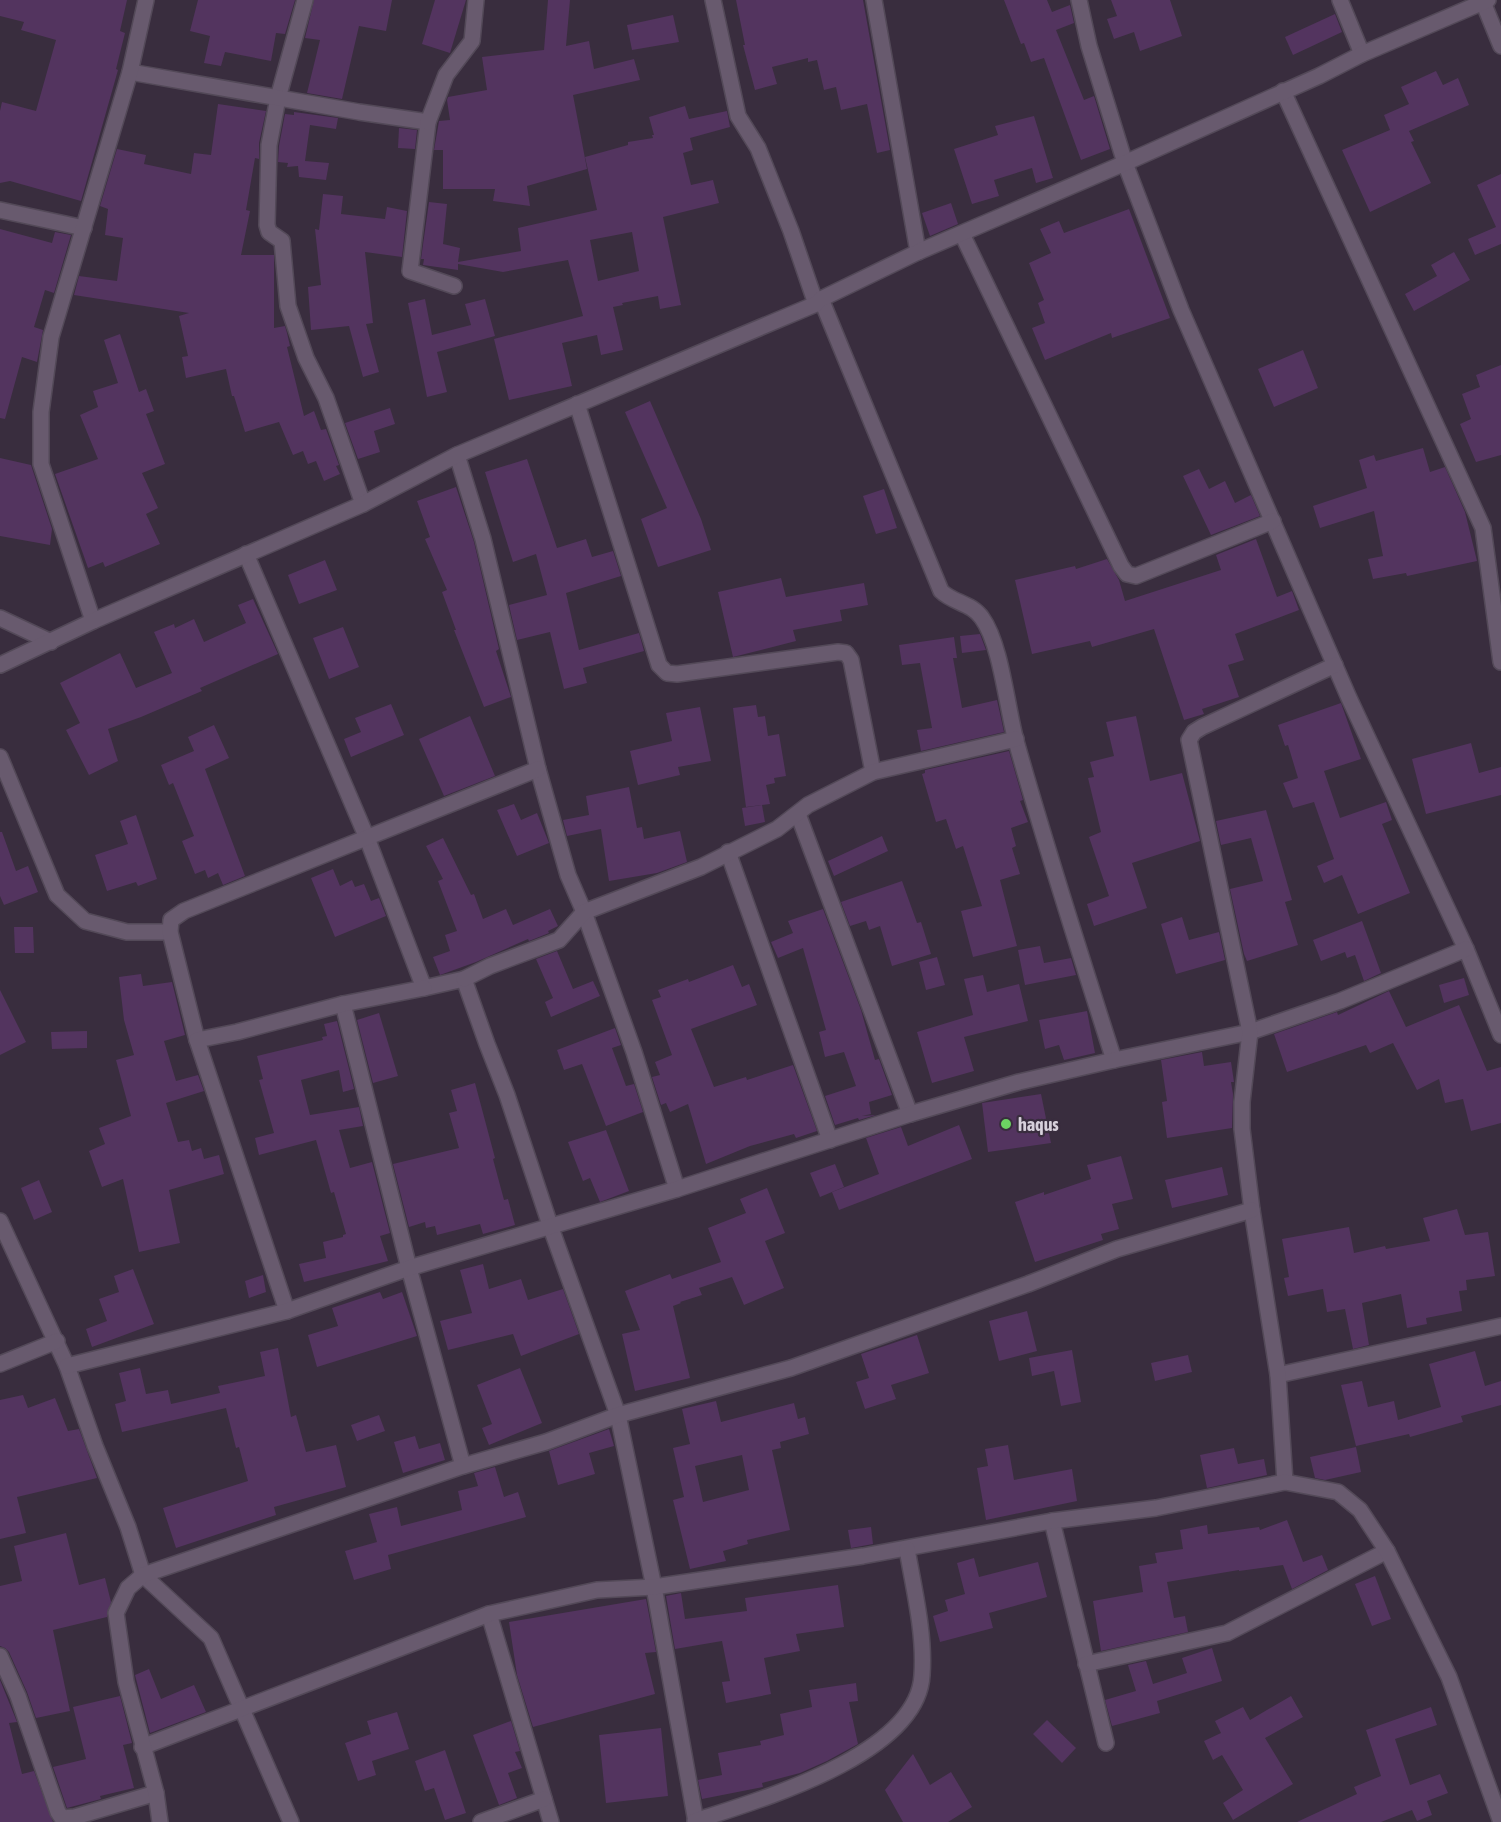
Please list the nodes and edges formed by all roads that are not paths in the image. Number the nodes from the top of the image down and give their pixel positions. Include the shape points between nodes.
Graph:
1 (146, 0) edge
2 (305, 0) edge
3 (476, 0) edge
4 (713, 0) edge
5 (874, 0) edge
6 (1079, 0) edge
7 (1340, 0) edge
8 (1485, 1) edge
9 (1501, 46) edge
10 (1362, 54) junction
11 (130, 72) junction
12 (1283, 91) junction
13 (278, 98) junction
14 (428, 122) junction
15 (1125, 163) junction
16 (0, 210) edge
17 (84, 228) junction
18 (962, 234) junction
19 (918, 252) junction
20 (454, 286) dead end
21 (819, 301) junction
22 (577, 404) junction
23 (458, 455) junction
24 (363, 504) junction
25 (1273, 522) junction
26 (246, 554) junction
27 (0, 618) edge
28 (93, 621) junction
29 (51, 642) junction
30 (1501, 662) edge
31 (0, 665) edge
32 (1335, 665) junction
33 (1016, 739) junction
34 (0, 757) edge
35 (538, 769) junction
36 (873, 772) junction
37 (798, 814) junction
38 (367, 838) junction
39 (728, 852) junction
40 (584, 912) junction
41 (170, 932) junction
42 (1466, 949) junction
43 (464, 979) junction
44 (424, 988) junction
45 (343, 1004) junction
46 (1250, 1032) junction
47 (1501, 1035) edge
48 (197, 1040) junction
49 (1114, 1060) junction
50 (910, 1114) junction
51 (830, 1140) junction
52 (677, 1189) junction
53 (1252, 1210) junction
54 (0, 1221) edge
55 (551, 1228) junction
56 (409, 1268) junction
57 (287, 1311) junction
58 (1501, 1326) edge
59 (57, 1341) junction
60 (0, 1364) edge
61 (67, 1366) junction
62 (1278, 1375) junction
63 (618, 1415) junction
64 (463, 1466) junction
65 (1286, 1482) junction
66 (1052, 1521) junction
67 (908, 1549) junction
68 (1387, 1551) junction
69 (143, 1575) junction
70 (654, 1587) junction
71 (489, 1614) junction
72 (0, 1656) edge
73 (1086, 1664) junction
74 (241, 1708) junction
75 (1106, 1743) dead end
76 (142, 1747) junction
77 (156, 1793) junction
78 (544, 1799) junction
79 (696, 1821) edge
80 (160, 1822) edge
81 (291, 1822) edge
82 (482, 1822) edge
83 (551, 1822) edge
84 (1501, 1822) edge

1 - 11 street
2 - 13 street
3 - 14 street via 472,41 446,75
4 - 21 street via 738,116 758,148
5 - 19 street
6 - 15 street
7 - 10 street
8 - 9 street
8 - 10 street
10 - 12 street
11 - 13 street
11 - 17 street
12 - 15 street
12 - 30 street via 1483,528
13 - 14 street
13 - 24 street via 269,145 267,225 269,232 282,241 288,306
14 - 20 street via 410,271
15 - 18 street
15 - 25 street via 1181,310
16 - 17 street
17 - 28 street via 51,337 41,412 41,464
18 - 19 street
18 - 25 street via 1126,574 1136,576
19 - 21 street
21 - 22 street
21 - 33 street via 941,591 969,606 984,620
22 - 23 street
22 - 36 street via 659,665 667,673 677,674 846,653 852,660
23 - 24 street
23 - 35 street
24 - 26 street
25 - 32 street
26 - 28 street
26 - 38 street
27 - 29 street
28 - 29 street
29 - 31 street
32 - 42 street
32 - 46 street via 1202,727 1189,740
33 - 36 street
33 - 49 street
34 - 41 street via 57,895 85,921 127,932
35 - 38 street
35 - 40 street via 568,875
36 - 37 street
37 - 39 street via 777,829
37 - 50 street
38 - 41 street via 184,911 171,920
38 - 44 street
39 - 40 street via 701,867
39 - 51 street
40 - 43 street via 559,940
40 - 52 street
41 - 48 street
42 - 46 street via 1340,1001
42 - 47 street
43 - 44 street
43 - 55 street
44 - 45 street
45 - 48 street
45 - 56 street
46 - 49 street
46 - 53 street via 1242,1129
48 - 57 street
49 - 50 street via 1019,1082
50 - 51 street
51 - 52 street
52 - 55 street
53 - 62 street
53 - 63 street via 1117,1249 791,1368
54 - 59 street
55 - 56 street
55 - 63 street
56 - 57 street
56 - 64 street
57 - 61 street
58 - 62 street
59 - 60 street
59 - 61 street
61 - 69 street
62 - 65 street
63 - 64 street via 546,1442
63 - 70 street
64 - 69 street
65 - 66 street via 1156,1508
65 - 68 street via 1338,1492 1360,1510
66 - 67 street
66 - 73 street
67 - 70 street
67 - 79 street via 921,1637 922,1677 918,1699 902,1723 874,1746 828,1771 778,1794
68 - 73 street via 1227,1634
68 - 84 street via 1449,1677
69 - 74 street via 211,1638
69 - 76 street via 128,1588 116,1613 126,1682
70 - 71 street via 597,1590
70 - 79 street
71 - 74 street
71 - 78 street
72 - 77 street via 62,1818
73 - 75 street
74 - 76 street
74 - 81 street
76 - 77 street
77 - 80 street
78 - 82 street
78 - 83 street

